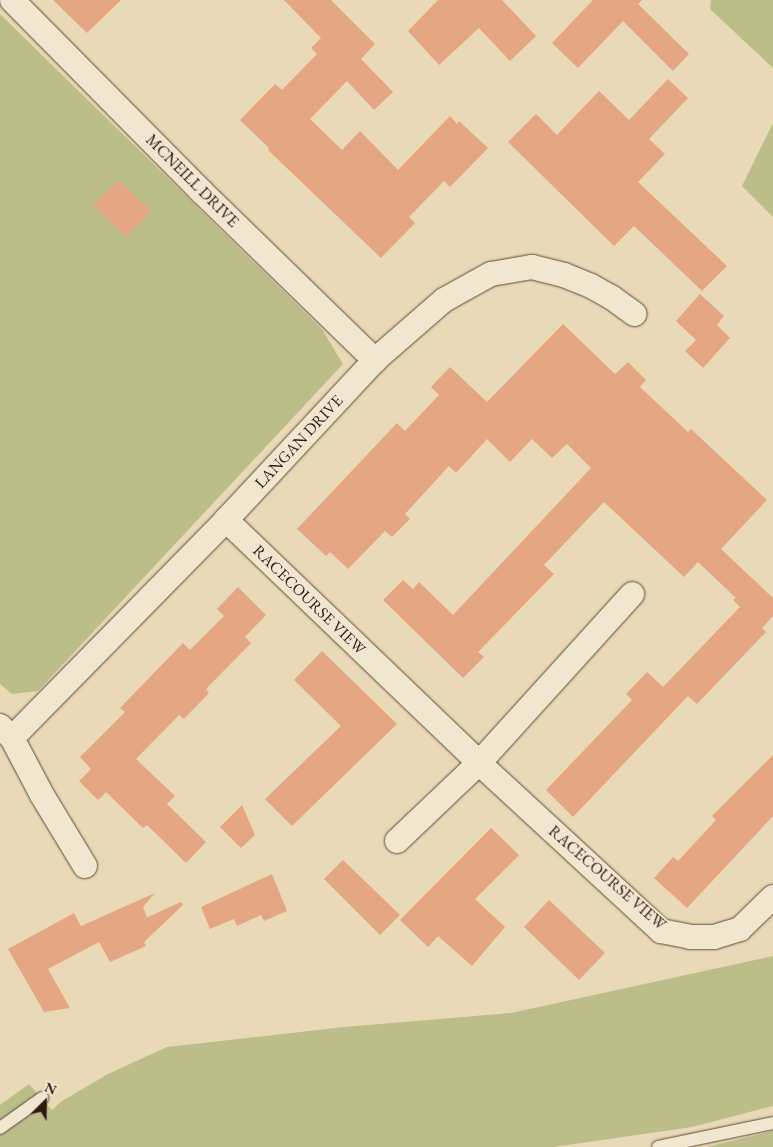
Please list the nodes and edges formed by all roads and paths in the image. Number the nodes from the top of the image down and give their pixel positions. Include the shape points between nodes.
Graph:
1 (12, 0) edge
2 (634, 314) dead end
3 (375, 360) junction
4 (226, 520) junction
5 (632, 594) dead end
6 (6, 732) edge
7 (479, 763) junction
8 (397, 841) dead end
9 (85, 866) dead end
10 (773, 897) edge
11 (42, 1098) dead end
12 (773, 1122) edge
13 (0, 1128) edge
14 (658, 1147) edge

1 - 3 street, MCNEILL DRIVE via 201,191
2 - 3 street, LANGAN DRIVE via 611,296 564,275 532,267 491,274 444,300
3 - 4 street, LANGAN DRIVE
4 - 6 street, LANGAN DRIVE
4 - 7 street, RACECOURSE VIEW
5 - 7 street
6 - 9 street
7 - 8 street
7 - 10 street, RACECOURSE VIEW via 661,932 691,937 714,937 732,932 740,929
11 - 13 lane
12 - 14 lane

